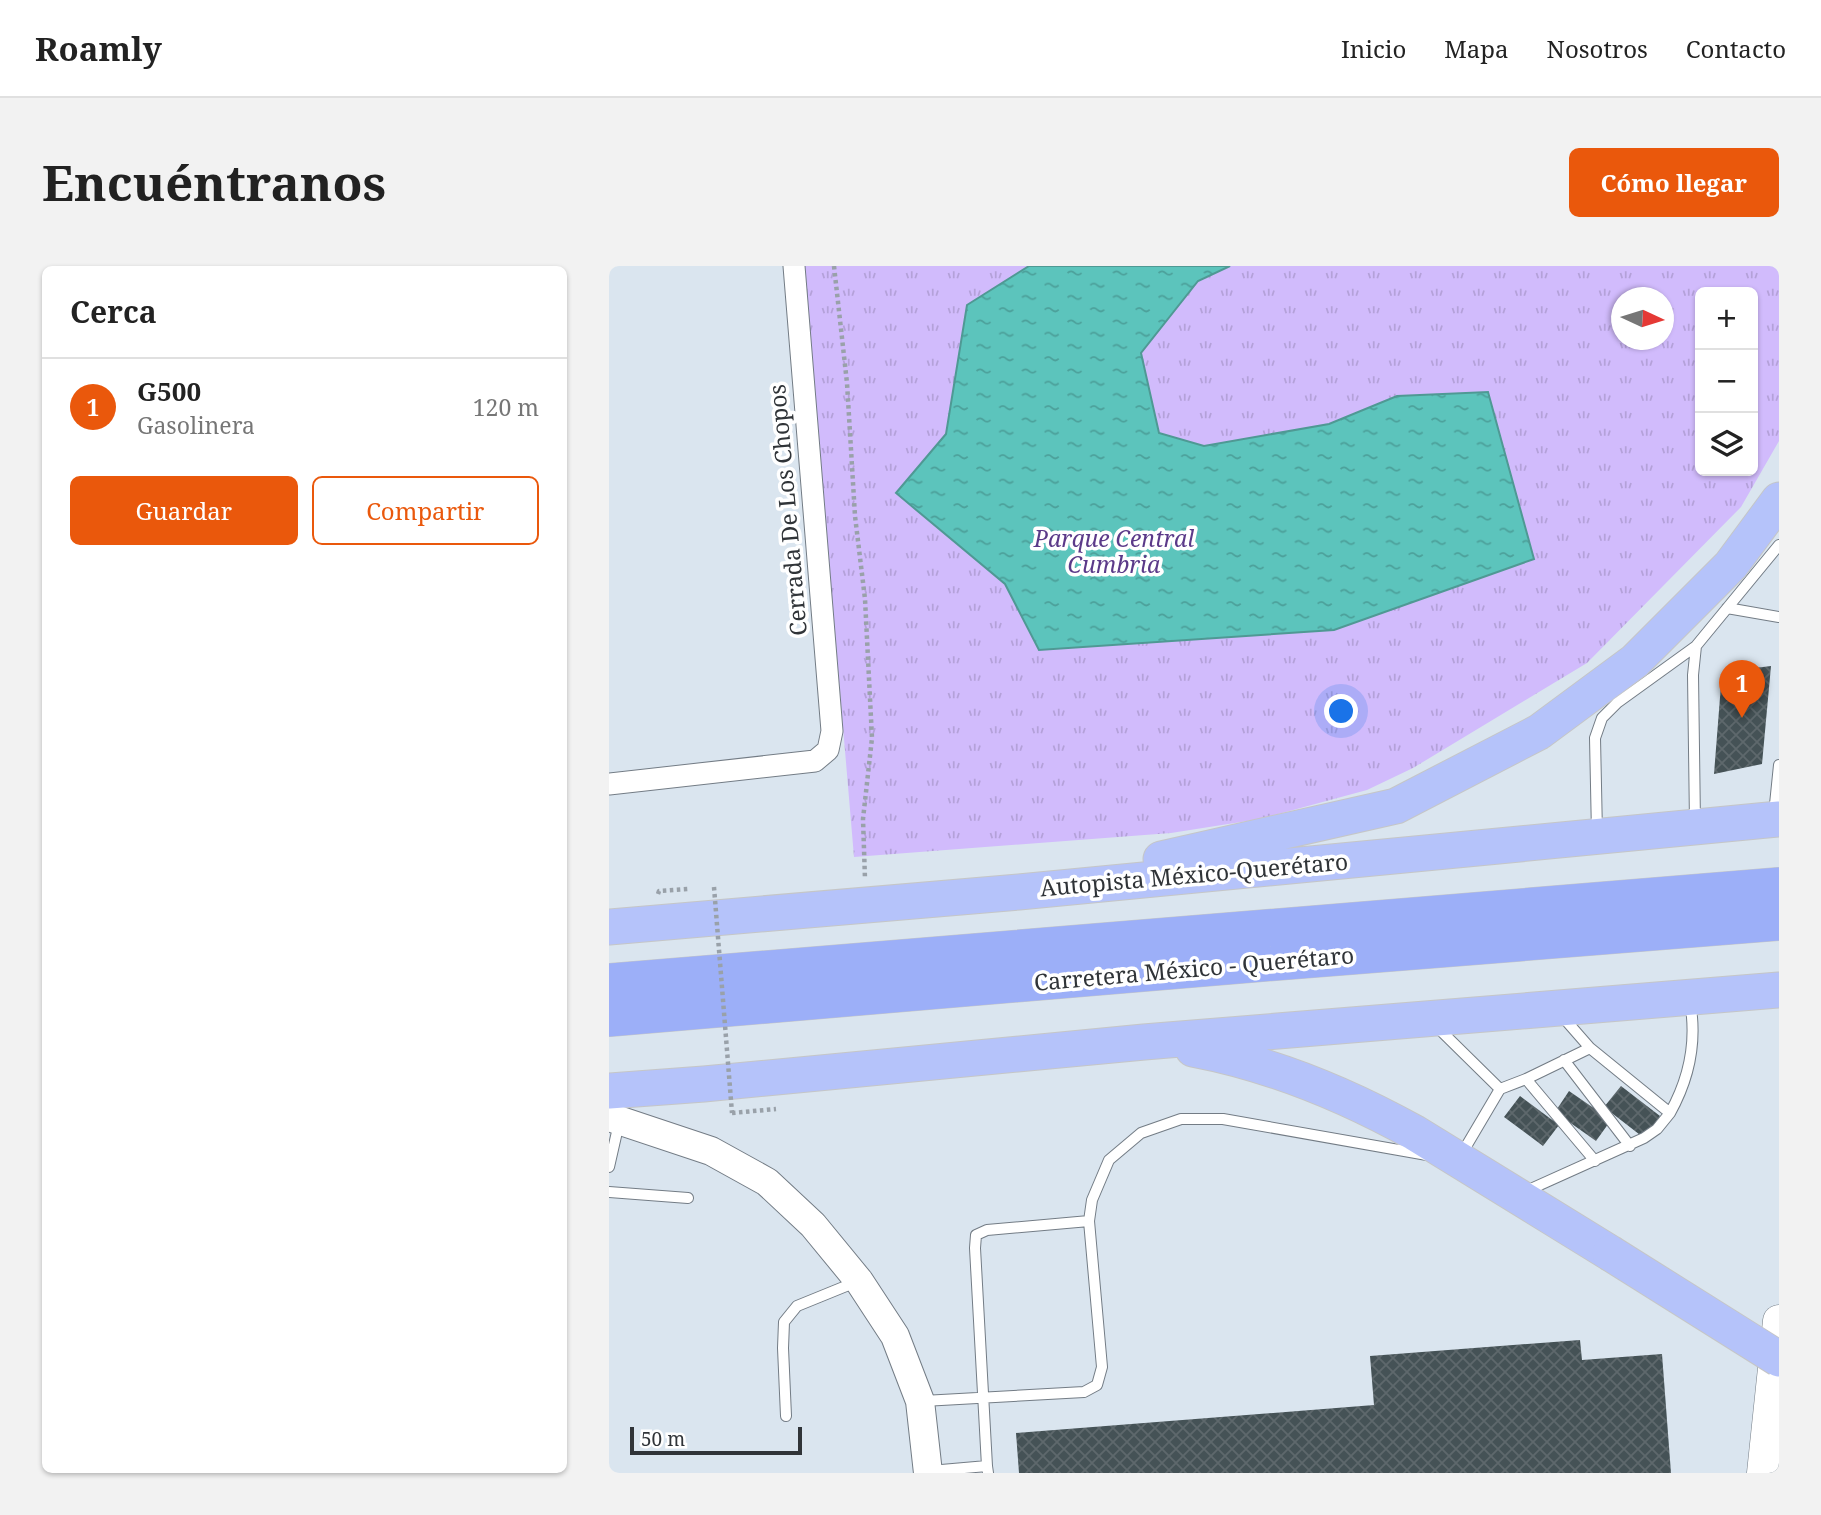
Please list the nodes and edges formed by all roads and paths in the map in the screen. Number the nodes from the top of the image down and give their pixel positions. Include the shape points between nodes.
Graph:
1 (794, 266) edge
2 (834, 266) edge
3 (1779, 500) edge
4 (1779, 545) edge
5 (1727, 608) junction
6 (1779, 617) edge
7 (1696, 646) junction
8 (1779, 765) edge
9 (609, 784) edge
10 (1776, 819) edge
11 (1695, 827) junction
12 (1598, 836) junction
13 (1779, 886) edge
14 (714, 887) dead end
15 (1019, 892) junction
16 (865, 905) junction
17 (1779, 922) edge
18 (609, 927) edge
19 (609, 982) edge
20 (1779, 990) edge
21 (1689, 997) junction
22 (1555, 1009) junction
23 (609, 1018) edge
24 (1429, 1019) junction
25 (1144, 1042) junction
26 (1590, 1048) junction
27 (1564, 1060) junction
28 (1526, 1079) junction
29 (1500, 1089) junction
30 (784, 1108) dead end
31 (613, 1109) edge
32 (1670, 1113) junction
33 (1630, 1146) junction
34 (1458, 1160) junction
35 (1595, 1161) junction
36 (609, 1167) edge
37 (609, 1192) edge
38 (1516, 1195) junction
39 (688, 1198) dead end
40 (1089, 1221) junction
41 (859, 1281) junction
42 (1779, 1321) edge
43 (1779, 1359) edge
44 (984, 1397) junction
45 (920, 1401) junction
46 (786, 1416) dead end
47 (988, 1469) edge
48 (928, 1472) edge
49 (1763, 1473) edge

1 - 9 street, Cerrada De Los Chopos via 832,731 828,750 815,761
2 - 16 path via 865,599 872,737 863,819
3 - 15 main road via 1731,565 1635,661 1539,732 1408,800
4 - 5 lane
5 - 6 lane
5 - 7 lane
7 - 11 lane
7 - 12 lane via 1602,718 1595,738
8 - 10 lane
10 - 11 main road, Autopista México-Querétaro
11 - 12 main road, Autopista México-Querétaro
12 - 15 main road, Autopista México-Querétaro
13 - 19 highway, Carretera México - Querétaro
14 - 30 path, bridge via 732,1113
15 - 16 main road, Autopista México-Querétaro
16 - 18 main road, Autopista México-Querétaro
17 - 23 highway, Carretera México - Querétaro
20 - 21 main road
21 - 22 main road
21 - 32 lane via 1691,1055
22 - 24 main road
22 - 26 lane
24 - 25 main road
24 - 29 lane
25 - 31 main road via 704,1084
25 - 34 main road via 1239,1059 1315,1084 1382,1115
26 - 27 lane
26 - 32 lane
27 - 28 lane
27 - 33 lane
28 - 29 lane
28 - 35 lane
29 - 34 lane
31 - 36 lane
31 - 41 street via 711,1151 767,1182 813,1224
32 - 33 lane via 1657,1129
33 - 35 lane
34 - 38 main road
34 - 40 lane via 1223,1119 1181,1119 1141,1133 1108,1160 1091,1200
35 - 38 lane
37 - 39 lane
38 - 43 main road, bridge
40 - 44 lane via 987,1230 976,1235
40 - 44 lane via 1103,1367 1097,1385 1083,1391
41 - 45 street via 895,1336
41 - 46 lane via 797,1306 785,1322
42 - 49 main road
44 - 45 lane
44 - 47 lane
45 - 48 street
47 - 48 lane

